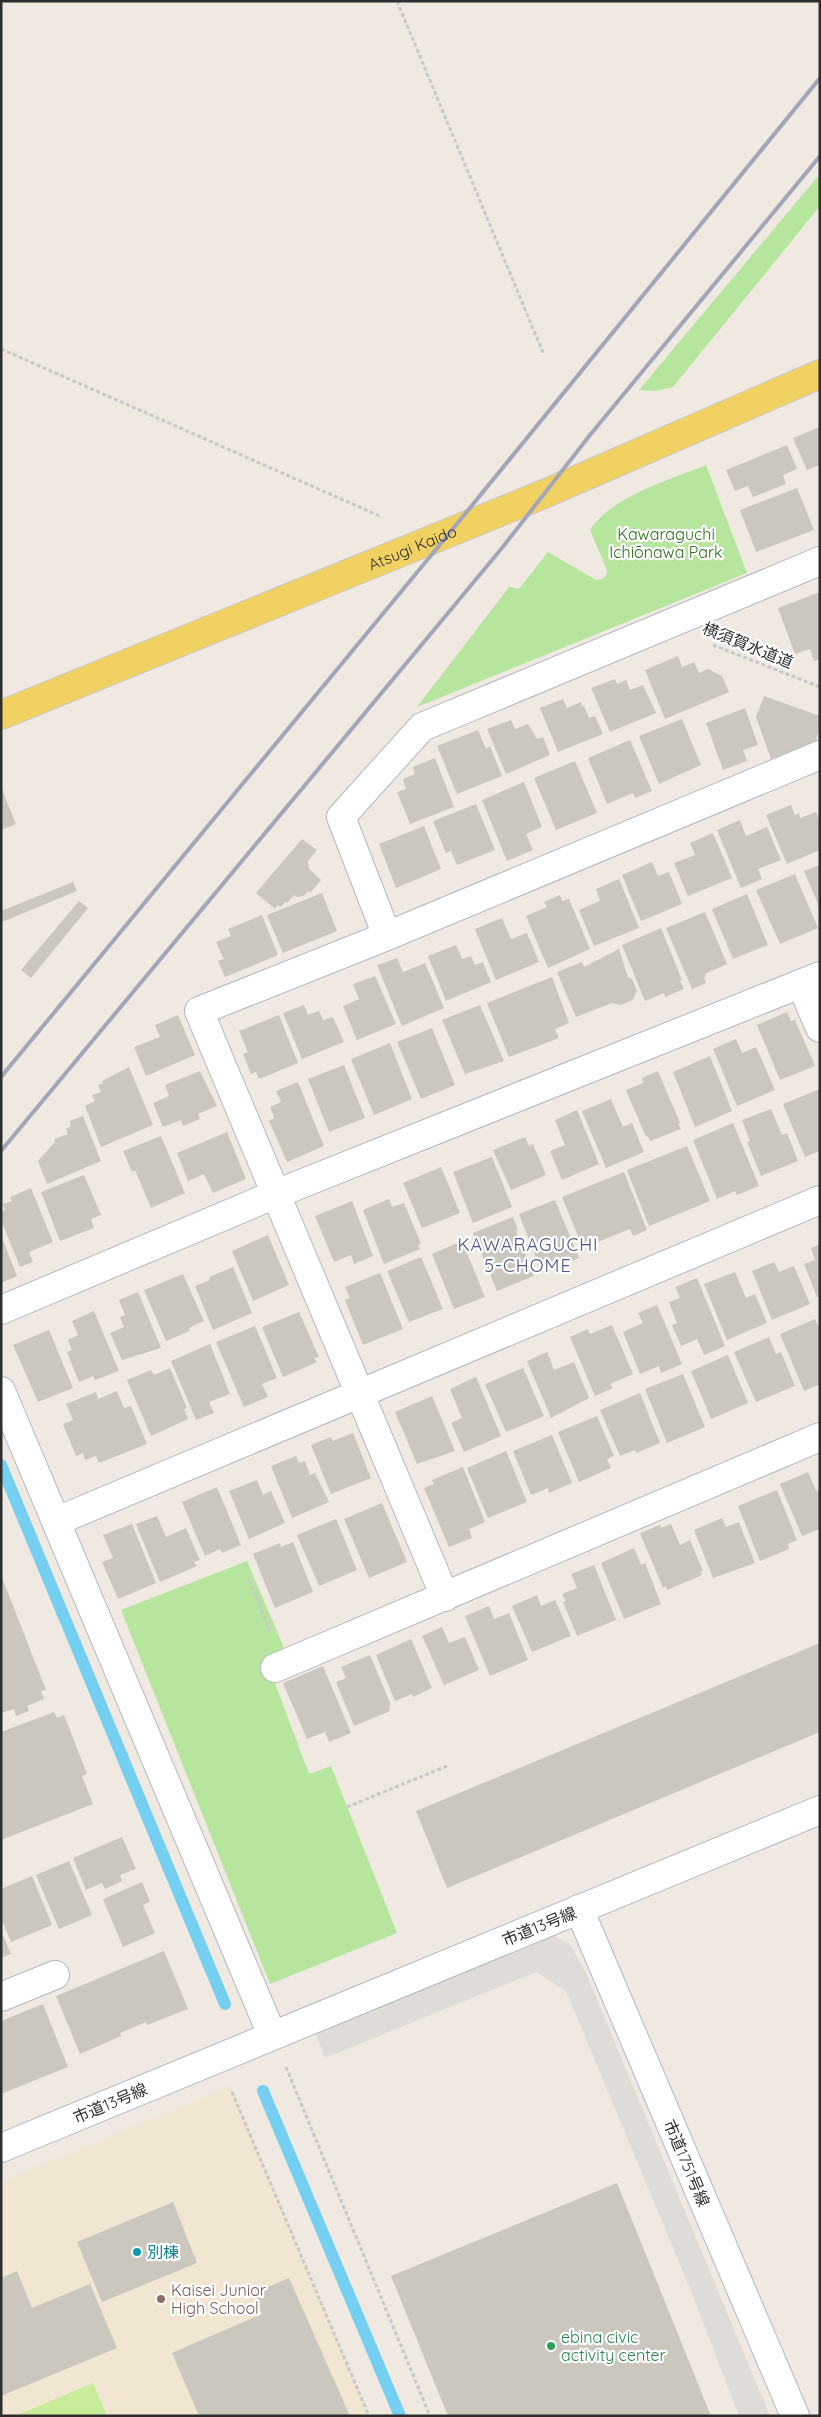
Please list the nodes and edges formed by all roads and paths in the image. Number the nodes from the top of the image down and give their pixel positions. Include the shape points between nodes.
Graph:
1 (397, 1) edge
2 (1, 350) edge
3 (544, 355) dead end
4 (820, 374) edge
5 (382, 517) dead end
6 (820, 561) edge
7 (666, 626) junction
8 (820, 687) edge
9 (1, 714) edge
10 (820, 756) edge
11 (387, 936) junction
12 (811, 980) edge
13 (820, 1028) edge
14 (276, 1194) junction
15 (820, 1200) edge
16 (1, 1310) edge
17 (1, 1391) edge
18 (360, 1394) junction
19 (820, 1437) edge
20 (57, 1521) junction
21 (249, 1580) dead end
22 (445, 1597) junction
23 (279, 1666) joint
24 (447, 1766) dead end
25 (347, 1807) dead end
26 (820, 1810) edge
27 (579, 1909) junction
28 (55, 1975) dead end
29 (1, 1997) edge
30 (271, 2045) junction
31 (231, 2089) dead end
32 (1, 2148) edge
33 (369, 2416) edge
34 (430, 2416) edge
35 (795, 2416) edge

1 - 3 path
2 - 5 path
4 - 9 main road, Atsugi Kaido via 544,494
6 - 7 street
7 - 8 path, 横須賀水道道
7 - 11 street via 422,727 341,817
10 - 11 street
11 - 14 street via 199,1011
12 - 13 street
12 - 14 street
14 - 16 street
14 - 18 street
15 - 18 street
17 - 20 street
18 - 20 street
18 - 22 street
19 - 22 street
20 - 30 street
21 - 23 path
22 - 23 street
24 - 25 path
26 - 27 street, 市道13号線
27 - 30 street, 市道13号線
27 - 35 street, 市道1751号線
28 - 29 street
30 - 32 street, 市道13号線 via 218,2058
30 - 34 path
31 - 33 path

